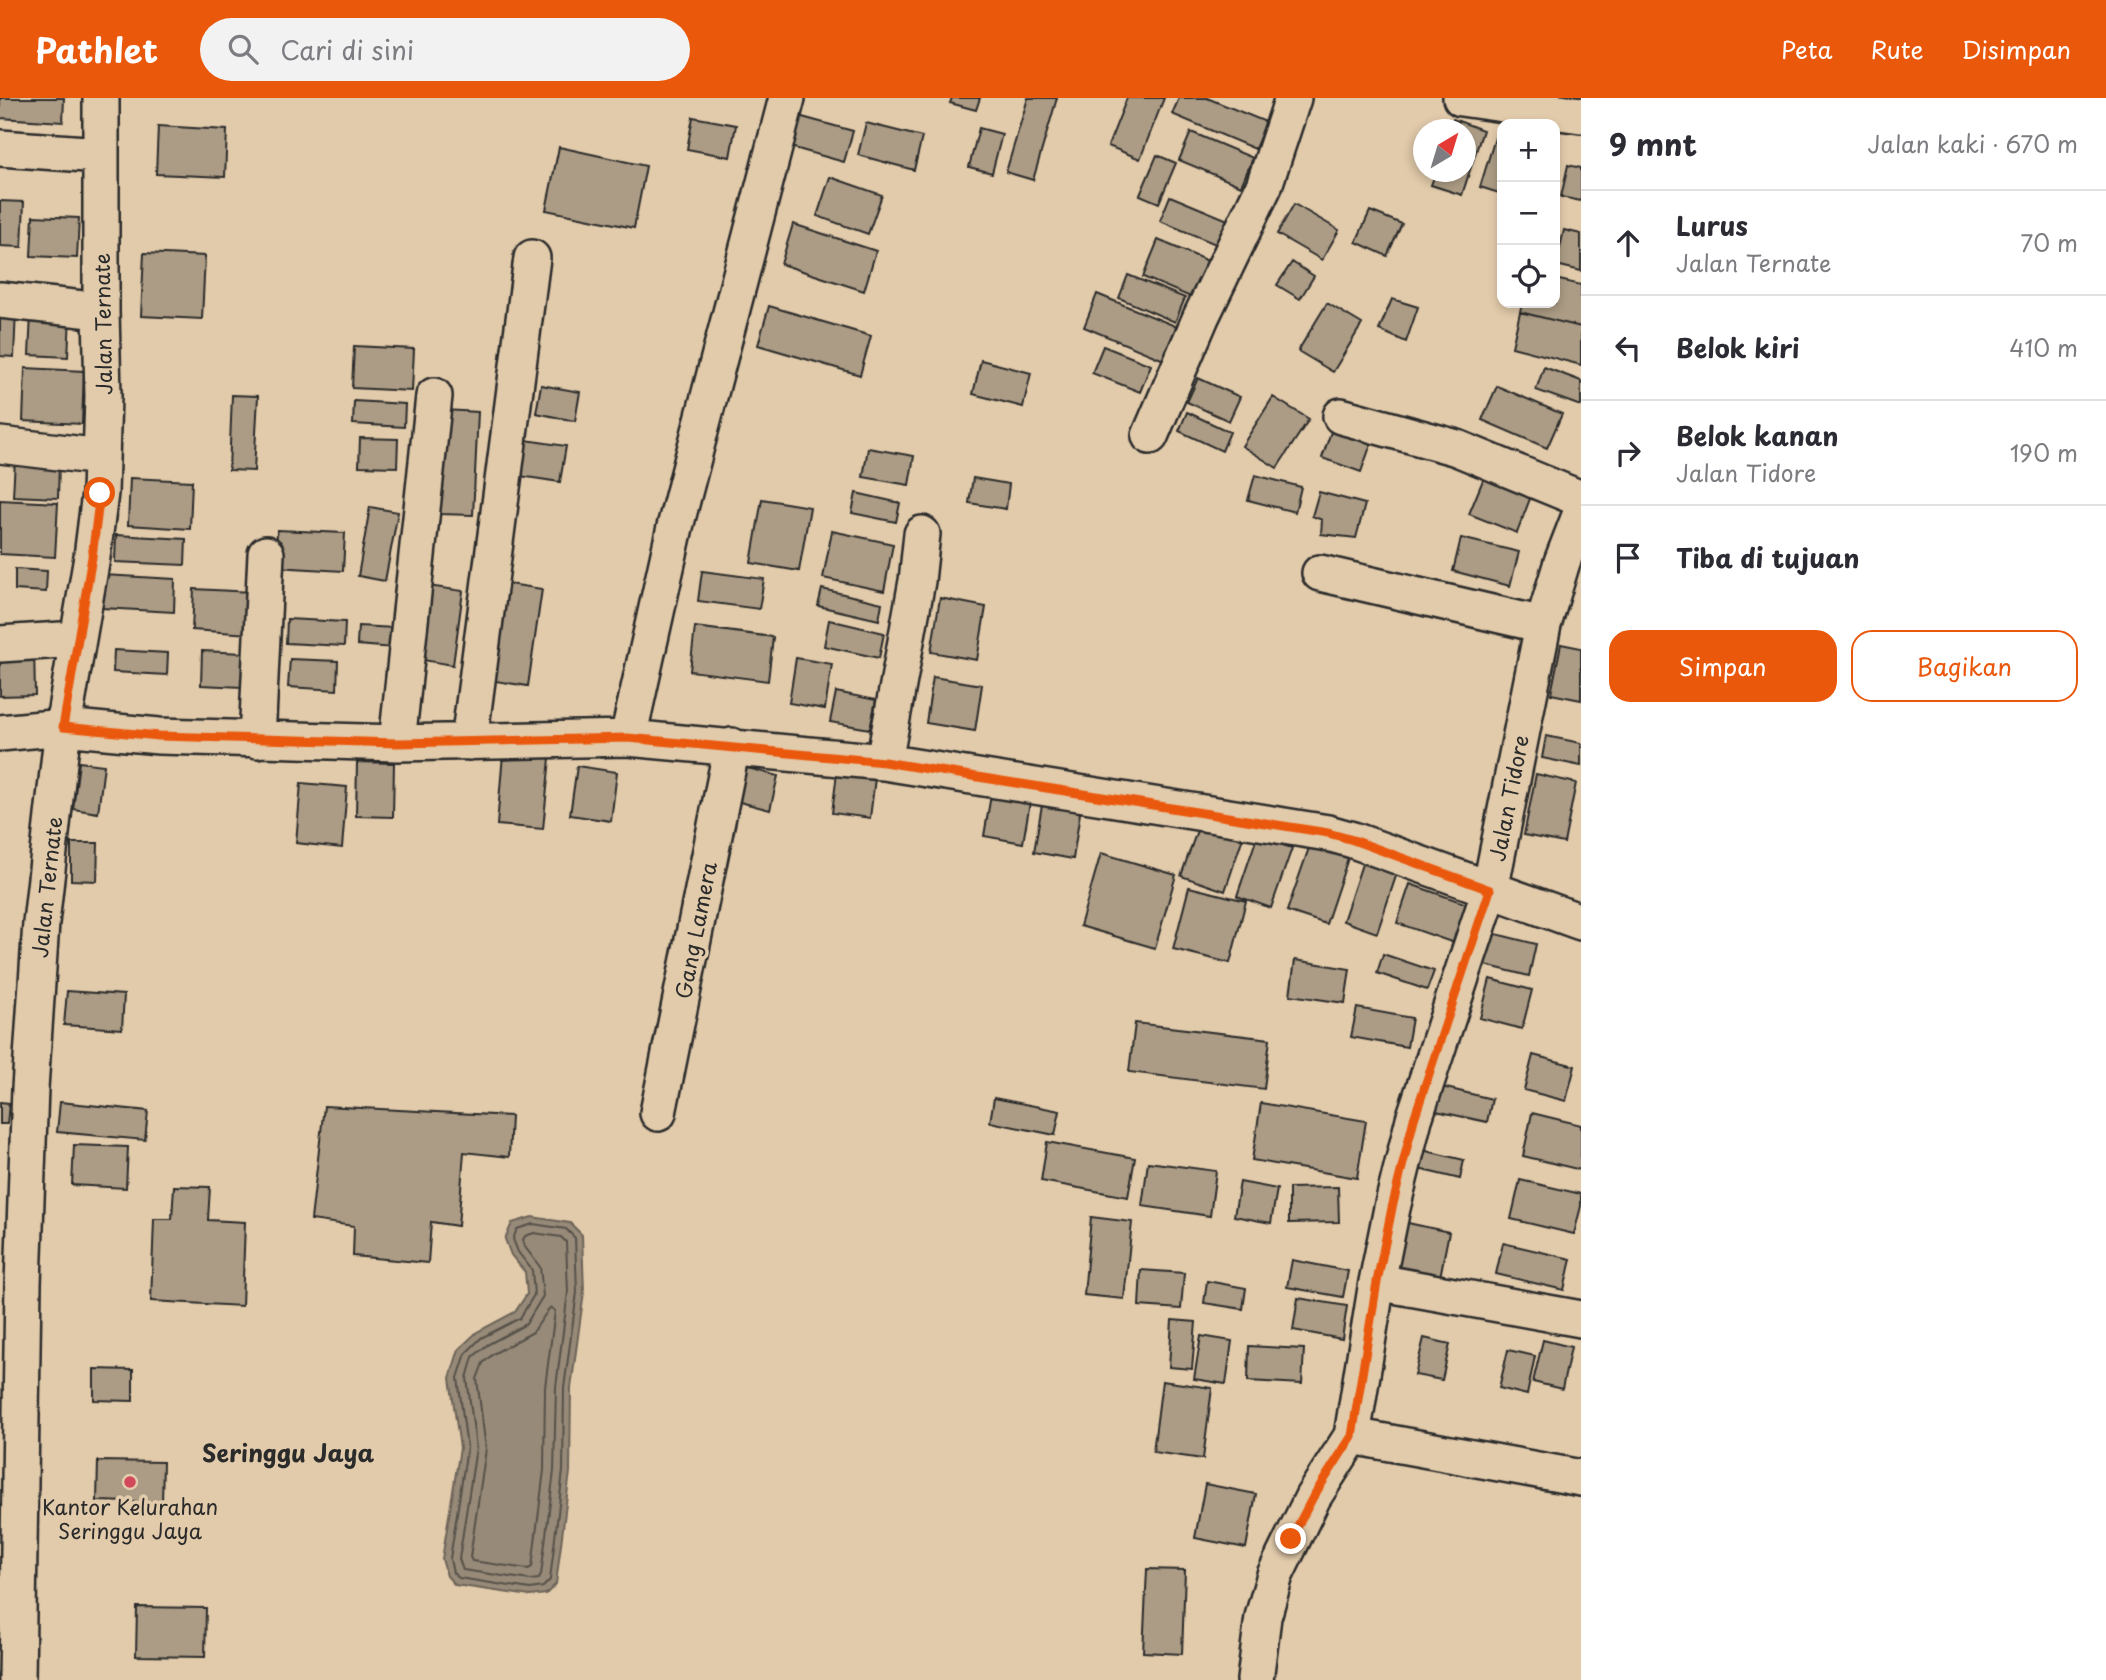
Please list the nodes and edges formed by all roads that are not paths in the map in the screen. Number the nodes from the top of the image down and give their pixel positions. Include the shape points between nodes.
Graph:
1 (101, 98) edge
2 (787, 98) edge
3 (1293, 98) edge
4 (1461, 98) edge
5 (1581, 115) edge
6 (0, 148) edge
7 (101, 155) junction
8 (532, 258) dead end
9 (0, 300) edge
10 (101, 311) junction
11 (433, 396) dead end
12 (1341, 416) dead end
13 (1150, 436) dead end
14 (0, 445) edge
15 (101, 457) junction
16 (1581, 499) edge
17 (1581, 513) edge
18 (922, 534) dead end
19 (266, 554) dead end
20 (1320, 572) dead end
21 (1543, 625) junction
22 (77, 639) junction
23 (0, 644) edge
24 (63, 727) junction
25 (0, 733) edge
26 (628, 738) junction
27 (257, 740) junction
28 (468, 742) junction
29 (397, 743) junction
30 (732, 747) junction
31 (884, 762) junction
32 (1490, 890) junction
33 (1581, 922) edge
34 (658, 1113) dead end
35 (1377, 1282) junction
36 (1581, 1319) edge
37 (11, 1375) edge
38 (1352, 1436) junction
39 (1581, 1478) edge
40 (17, 1680) edge
41 (1255, 1680) edge

1 - 7 street, Jalan Ternate
2 - 26 street via 675,527
3 - 13 street via 1264,186
4 - 5 street
6 - 7 street
7 - 10 street, Jalan Ternate
8 - 28 street
9 - 10 street
10 - 15 street, Jalan Ternate
11 - 29 street
12 - 16 street via 1457,448
14 - 15 street
15 - 22 street, Jalan Ternate via 94,545
17 - 21 street, Jalan Tidore
18 - 31 street
19 - 27 street
20 - 21 street
21 - 32 street, Jalan Tidore
22 - 23 street
22 - 24 street, Jalan Ternate
24 - 25 street
24 - 27 street
24 - 37 street, Jalan Ternate via 41,923
26 - 28 street
26 - 30 street
27 - 29 street
28 - 29 street
30 - 31 street
30 - 34 street, Gang Lamera
31 - 32 street via 1328,833
32 - 33 street
32 - 35 street, Jalan Tidore via 1414,1119
35 - 36 street
35 - 38 street, Jalan Tidore
37 - 40 street, Jalan Ternate
38 - 39 street
38 - 41 street, Jalan Tidore via 1313,1497 1275,1575 1263,1617

